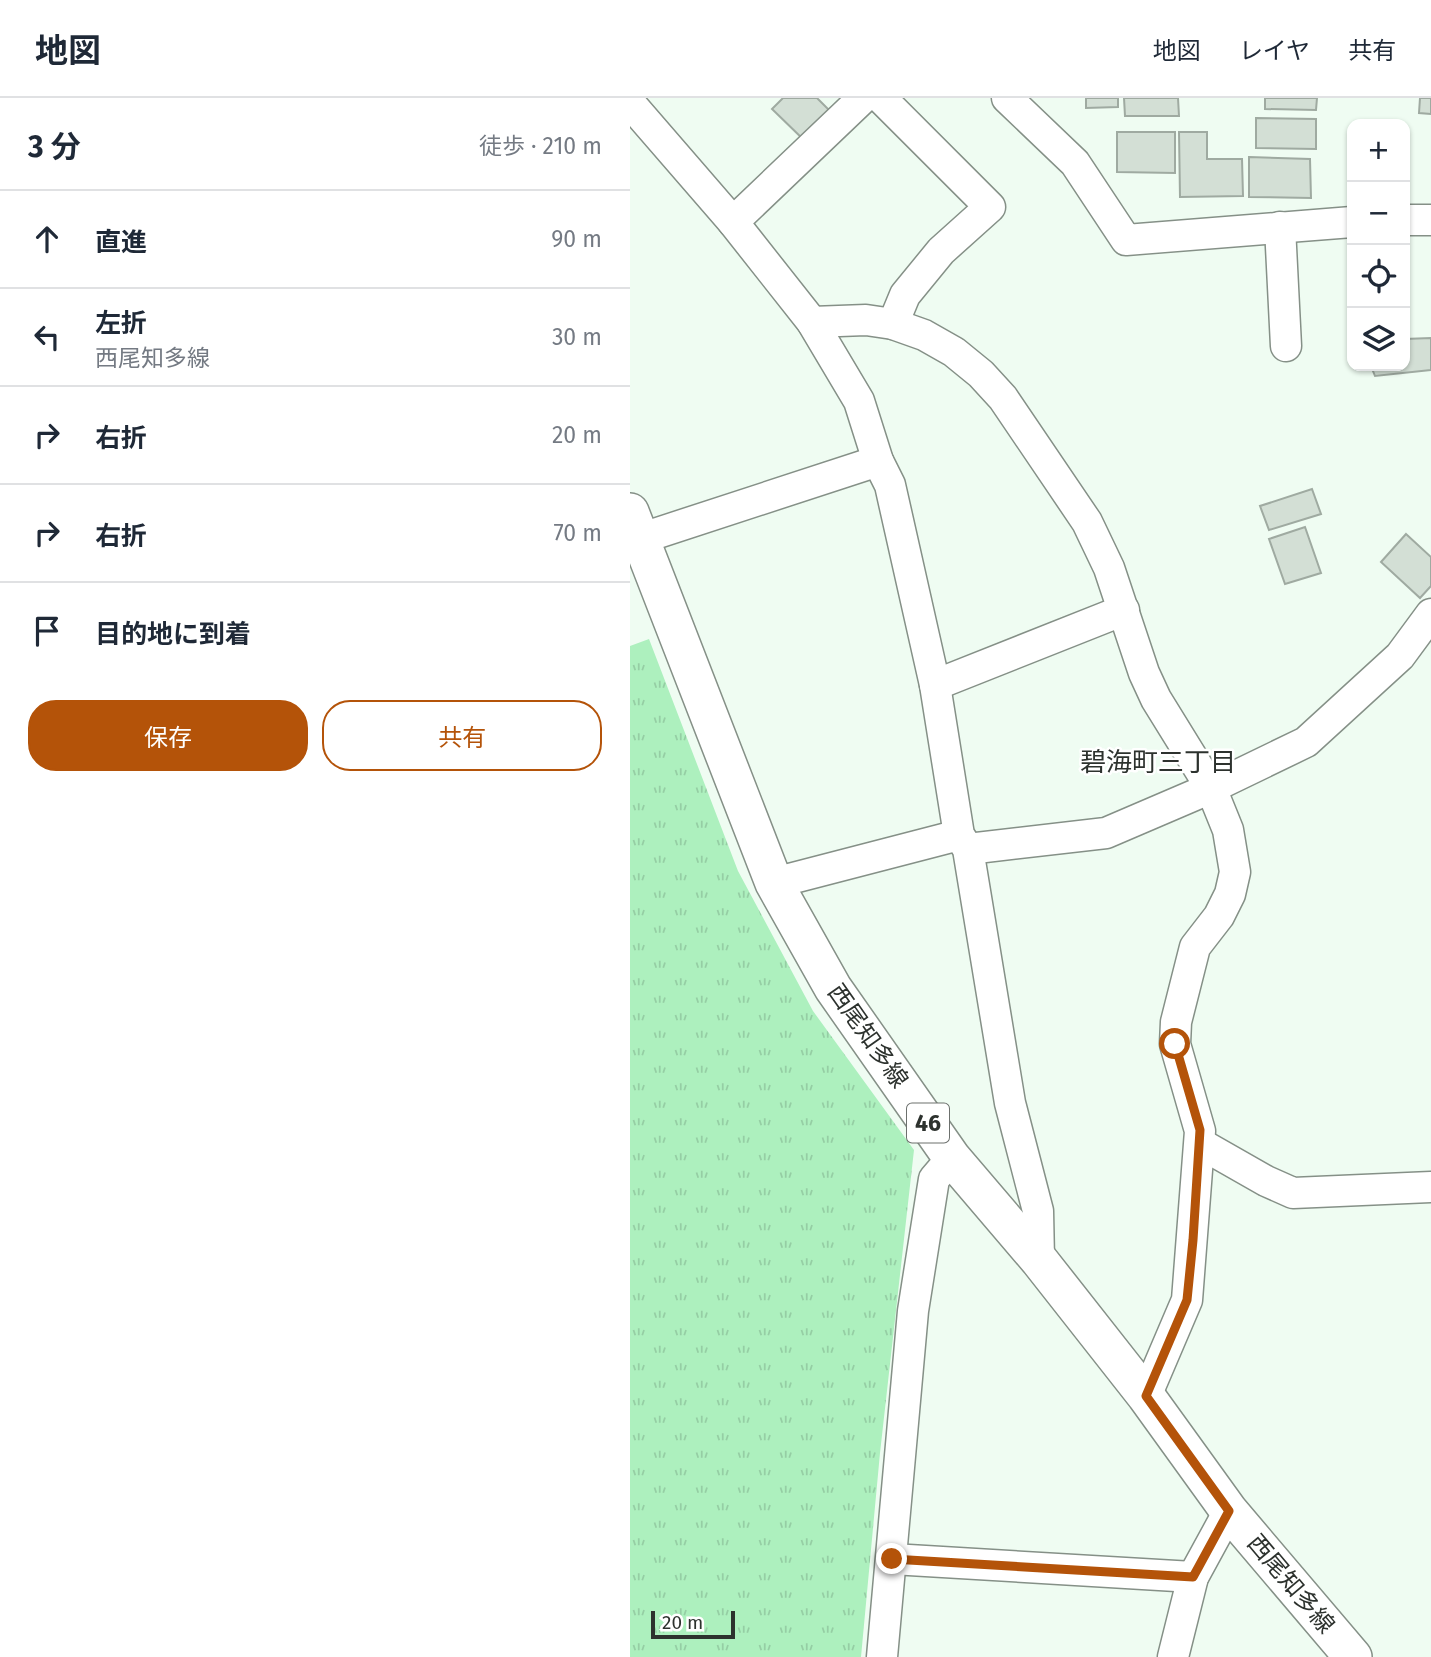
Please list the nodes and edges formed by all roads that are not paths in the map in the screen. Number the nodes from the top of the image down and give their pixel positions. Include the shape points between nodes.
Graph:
1 (863, 98) edge
2 (881, 98) edge
3 (1007, 98) edge
4 (630, 103) edge
5 (1410, 220) edge
6 (1431, 220) edge
7 (733, 222) junction
8 (1347, 222) edge
9 (1280, 226) junction
10 (812, 323) junction
11 (893, 324) junction
12 (1286, 346) dead end
13 (878, 461) junction
14 (633, 531) edge
15 (1124, 610) junction
16 (1431, 614) edge
17 (935, 685) junction
18 (1211, 788) junction
19 (964, 842) junction
20 (774, 883) junction
21 (1200, 1144) junction
22 (952, 1158) junction
23 (1431, 1187) edge
24 (1039, 1260) junction
25 (1146, 1396) junction
26 (1229, 1511) junction
27 (892, 1559) junction
28 (1193, 1577) junction
29 (882, 1657) edge
30 (1173, 1657) edge
31 (1353, 1657) edge

1 - 7 street
2 - 11 street via 990,207 941,251 905,295
3 - 9 street via 1075,163 1126,240
4 - 7 street
5 - 6 street
7 - 10 street
8 - 9 street
9 - 12 street
10 - 11 street via 866,320
10 - 13 street via 859,401
11 - 15 street via 954,352 1003,398 1087,522
13 - 14 street
13 - 17 street via 890,485
14 - 20 main road, 西尾知多線 / 46
15 - 17 street
15 - 18 street via 1156,699
16 - 18 street via 1400,656 1306,742
17 - 19 street
18 - 19 street via 1106,833
18 - 21 street via 1228,830 1235,872 1219,916 1195,947 1175,1044
19 - 20 street
19 - 24 street via 1010,1103 1038,1211
20 - 22 main road, 西尾知多線 / 46 via 833,988
21 - 23 street via 1293,1193
21 - 25 street via 1187,1300
22 - 24 main road, 西尾知多線 / 46
22 - 27 street via 934,1180 913,1311
24 - 25 main road, 西尾知多線 / 46
25 - 26 main road, 西尾知多線 / 46
26 - 28 street
26 - 31 main road, 西尾知多線 / 46
27 - 28 street
27 - 29 street
28 - 30 street

